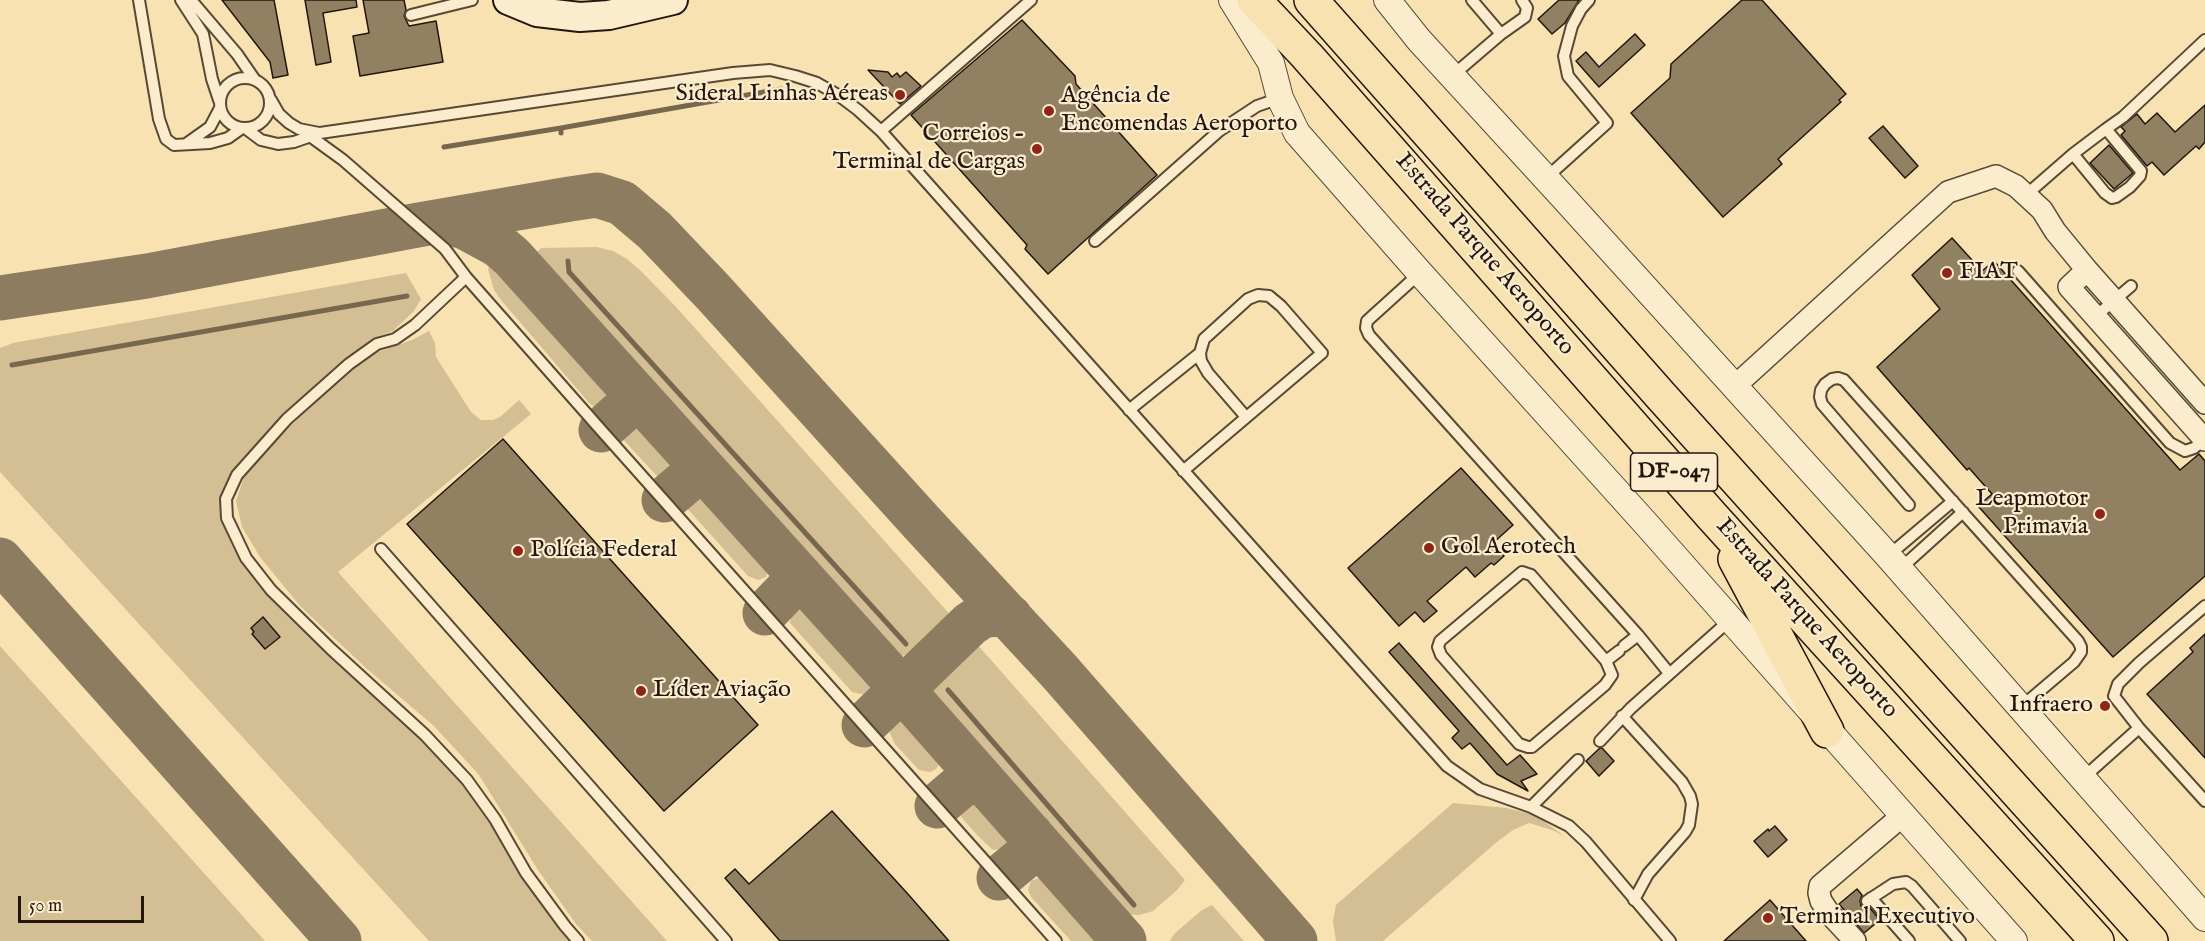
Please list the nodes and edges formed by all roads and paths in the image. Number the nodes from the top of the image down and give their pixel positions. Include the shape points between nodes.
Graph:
1 (139, 0) edge
2 (181, 0) edge
3 (191, 0) edge
4 (472, 0) edge
5 (508, 0) edge
6 (673, 0) edge
7 (1031, 0) edge
8 (1232, 0) edge
9 (1254, 0) edge
10 (1311, 0) edge
11 (1387, 0) edge
12 (1472, 0) edge
13 (1522, 0) edge
14 (1589, 0) edge
15 (411, 15) dead end
16 (1501, 34) junction
17 (2205, 40) edge
18 (1452, 76) junction
19 (255, 80) junction
20 (270, 98) junction
21 (1280, 98) junction
22 (219, 104) junction
23 (244, 128) junction
24 (2106, 129) junction
25 (881, 131) junction
26 (315, 135) junction
27 (184, 145) junction
28 (2073, 154) junction
29 (1546, 178) junction
30 (2026, 195) junction
31 (1095, 241) dead end
32 (2087, 270) junction
33 (2018, 271) dead end
34 (1420, 273) junction
35 (466, 277) junction
36 (2131, 286) dead end
37 (2114, 300) junction
38 (2096, 316) junction
39 (2158, 350) junction
40 (1200, 353) junction
41 (1627, 355) junction
42 (2138, 366) junction
43 (1590, 376) junction
44 (1735, 386) junction
45 (1662, 397) junction
46 (2205, 404) edge
47 (1129, 410) junction
48 (1246, 417) junction
49 (1629, 420) junction
50 (2205, 440) edge
51 (1183, 471) junction
52 (1953, 501) junction
53 (1909, 505) dead end
54 (1963, 512) junction
55 (1711, 515) junction
56 (381, 549) dead end
57 (1894, 562) junction
58 (2205, 606) edge
59 (1730, 620) junction
60 (1638, 635) junction
61 (1606, 661) junction
62 (1669, 673) junction
63 (2021, 707) junction
64 (1622, 716) junction
65 (2139, 728) junction
66 (1827, 731) junction
67 (1600, 741) dead end
68 (1578, 760) dead end
69 (2082, 779) junction
70 (2205, 801) edge
71 (1531, 807) junction
72 (1902, 816) junction
73 (1634, 900) junction
74 (2205, 918) edge
75 (2141, 937) edge
76 (578, 941) edge
77 (726, 941) edge
78 (1056, 941) edge
79 (1670, 941) edge
80 (1855, 941) edge
81 (1909, 941) edge
82 (1960, 941) edge
83 (2014, 941) edge
84 (2097, 941) edge

1 - 27 lane via 162,132 170,143
2 - 22 lane via 203,34
3 - 19 lane
4 - 15 lane
5 - 6 main road via 537,12 580,18
7 - 25 lane
8 - 21 street via 1270,63
9 - 43 main road, Estrada Parque Aeroporto / DF-047
10 - 41 main road, Estrada Parque Aeroporto / DF-047
11 - 18 street
12 - 16 lane
13 - 16 lane via 1527,8 1525,17
14 - 29 lane via 1572,26 1564,56 1568,76 1607,123
16 - 18 lane
17 - 24 lane
18 - 29 street
19 - 20 lane
19 - 22 lane via 236,79 228,84
20 - 23 lane via 265,119
20 - 26 lane via 289,123
21 - 31 lane via 1257,106 1219,131
21 - 34 street via 1297,133
22 - 23 lane via 224,118
22 - 27 lane via 210,127
23 - 26 lane via 261,140 278,144
23 - 27 lane via 220,141
24 - 28 lane
24 - 28 lane via 2141,173 2130,187 2112,198
25 - 26 lane via 837,94 817,83 770,70
25 - 47 lane
26 - 35 lane via 445,249
28 - 30 lane
29 - 44 street
30 - 32 street
30 - 44 street via 1996,176 1948,192
32 - 37 street
32 - 38 street via 2070,287
33 - 50 lane via 2170,443 2185,451
34 - 59 street
34 - 60 lane via 1367,321 1369,335
35 - 76 lane via 415,325 348,364 287,419 237,475 226,499 227,518 246,558 271,590 425,735 467,780 526,873
35 - 78 lane
36 - 37 lane
37 - 38 lane
37 - 39 street
38 - 42 street
39 - 42 street
39 - 46 street
40 - 47 lane
40 - 48 lane via 1208,374
40 - 48 lane via 1204,339 1248,299 1258,295 1269,296 1281,306 1322,353
41 - 43 main road via 1618,369
41 - 45 main road, Estrada Parque Aeroporto / DF-047
42 - 50 street
43 - 49 main road, Estrada Parque Aeroporto / DF-047
44 - 57 street
45 - 49 main road via 1645,402
45 - 75 main road, Estrada Parque Aeroporto / DF-047
47 - 51 lane
48 - 51 lane
49 - 55 main road, Estrada Parque Aeroporto / DF-047
51 - 71 lane via 1447,766 1480,789
52 - 53 lane via 1844,380 1832,379 1821,390 1822,404
52 - 54 lane
52 - 57 lane
54 - 57 lane
54 - 63 lane via 2081,647 2074,662
55 - 66 main road
55 - 84 main road, Estrada Parque Aeroporto / DF-047
56 - 77 lane
57 - 63 street
58 - 65 lane via 2118,684 2114,693 2117,702
59 - 62 lane
59 - 66 street
60 - 61 lane
60 - 62 lane
61 - 61 lane via 1612,671 1610,681 1528,747 1519,744 1438,647 1440,641 1525,571
62 - 64 lane
63 - 69 street
64 - 67 lane
64 - 73 lane via 1682,782 1692,804 1685,832 1648,874
65 - 69 lane
65 - 70 lane
66 - 72 street
68 - 71 lane
69 - 74 street
71 - 73 lane via 1569,826
72 - 80 street via 1820,886 1821,901 1843,919
72 - 83 street
73 - 79 lane
81 - 82 lane via 1869,900 1893,884 1905,882 1912,886

